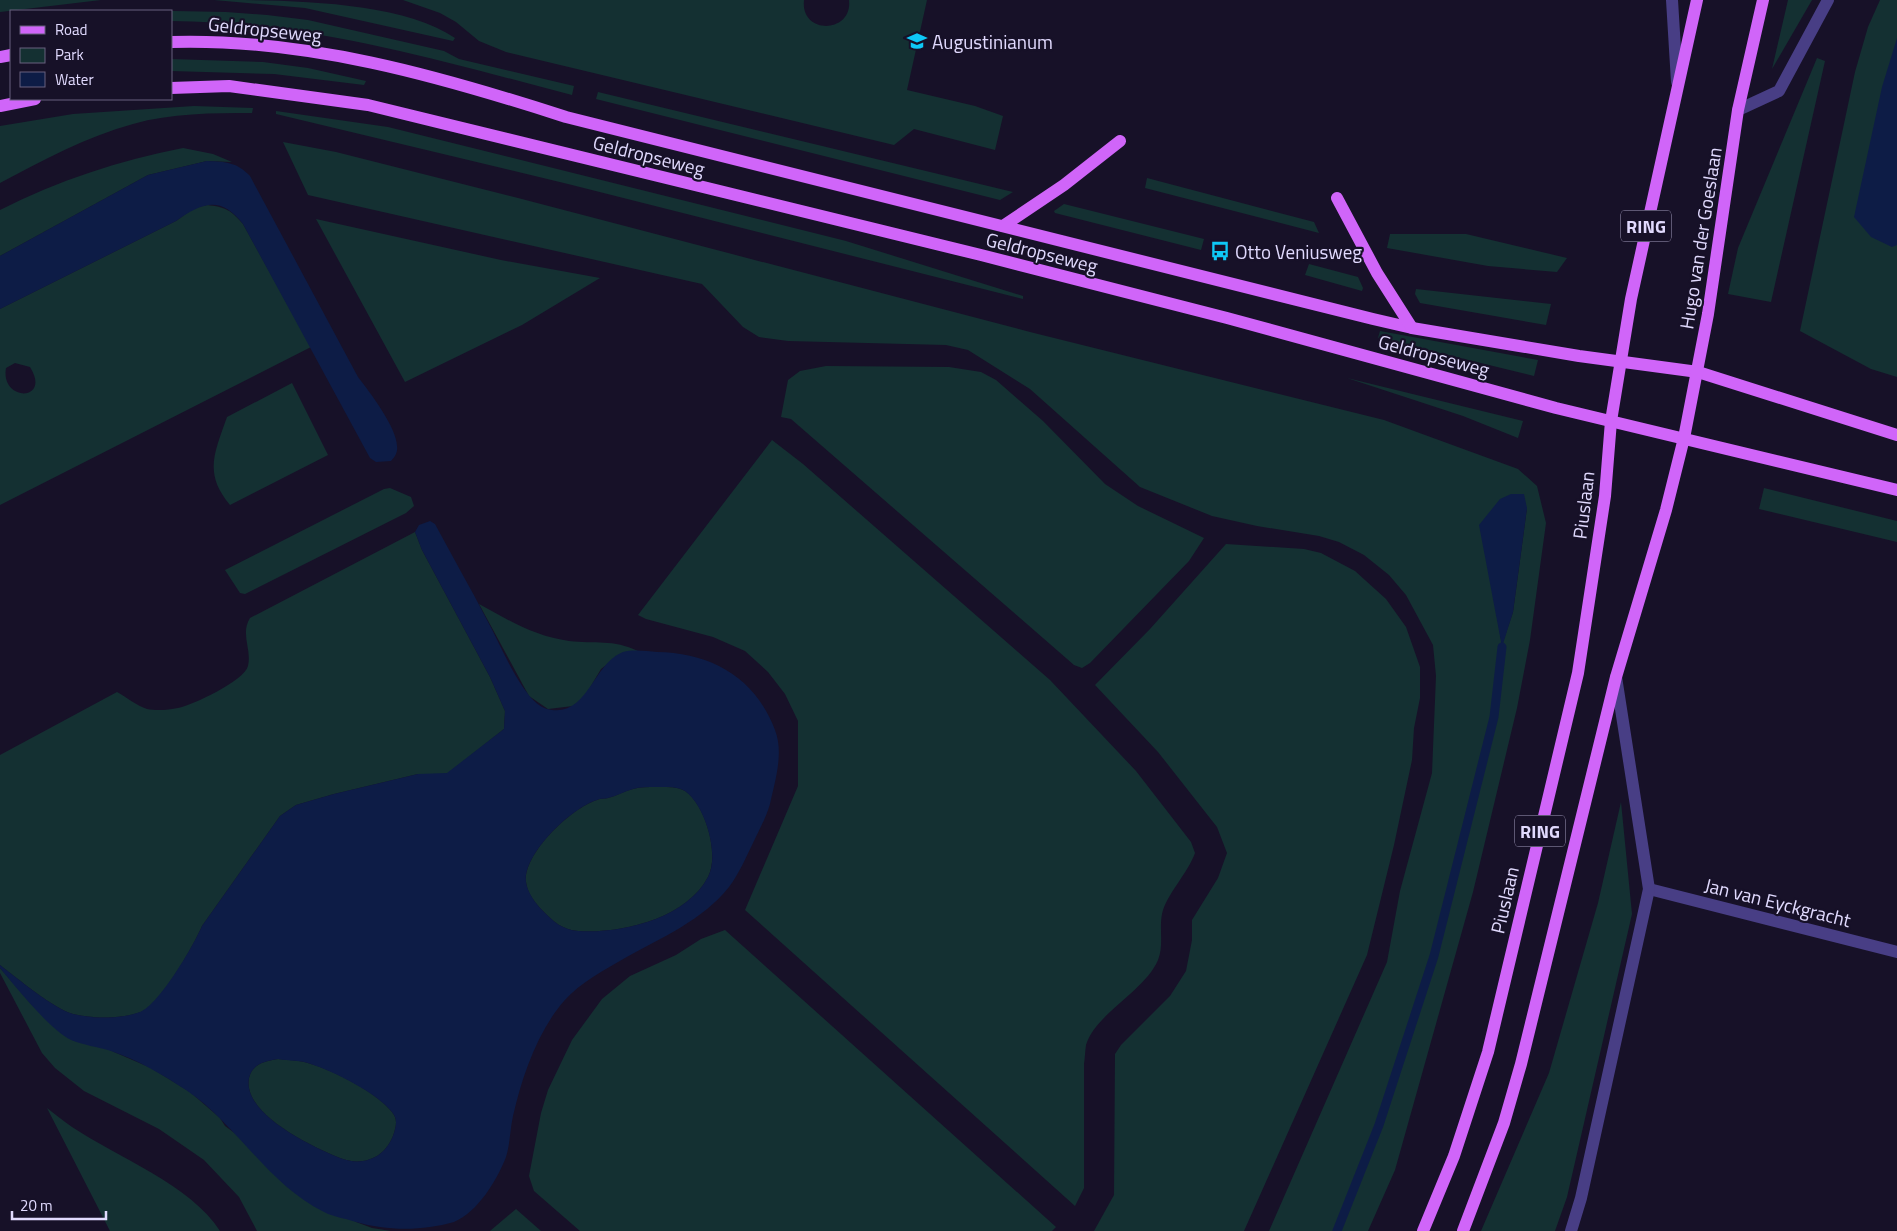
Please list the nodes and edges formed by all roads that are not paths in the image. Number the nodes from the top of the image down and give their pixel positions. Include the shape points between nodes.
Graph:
1 (1672, 0) edge
2 (1697, 0) edge
3 (1763, 0) edge
4 (1828, 0) edge
5 (172, 42) edge
6 (172, 88) edge
7 (1677, 90) junction
8 (30, 100) edge
9 (0, 106) edge
10 (1738, 110) junction
11 (1120, 141) dead end
12 (1337, 198) dead end
13 (1004, 226) junction
14 (1412, 328) junction
15 (1620, 362) junction
16 (1698, 372) junction
17 (1611, 421) junction
18 (1897, 435) edge
19 (1684, 438) junction
20 (1897, 490) edge
21 (1616, 677) junction
22 (1649, 889) junction
23 (1897, 952) edge
24 (1423, 1231) edge
25 (1463, 1231) edge
26 (1571, 1231) edge

1 - 7 street
2 - 7 main road, RING
3 - 10 main road, Hugo van der Goeslaan / RING
4 - 10 street via 1780,91
5 - 13 main road, Geldropseweg via 205,41 325,53 413,72 566,117
6 - 17 main road, Geldropseweg via 230,86 368,105 1000,260
7 - 15 main road, RING via 1636,269
8 - 9 main road
10 - 16 main road, Hugo van der Goeslaan / RING
11 - 13 main road
12 - 14 main road via 1377,273
13 - 14 main road, Geldropseweg
14 - 15 main road, Geldropseweg
15 - 16 main road, Geldropseweg
15 - 17 main road, RING
16 - 18 main road, Geldropseweg
16 - 19 main road, RING
17 - 19 main road, Geldropseweg
17 - 24 main road, Piuslaan / RING via 1605,496 1575,683 1488,1052 1454,1156
19 - 20 main road, Geldropseweg
19 - 21 main road, RING
21 - 22 street
21 - 25 main road, RING via 1521,1064 1504,1123
22 - 23 street, Jan van Eyckgracht
22 - 26 street

